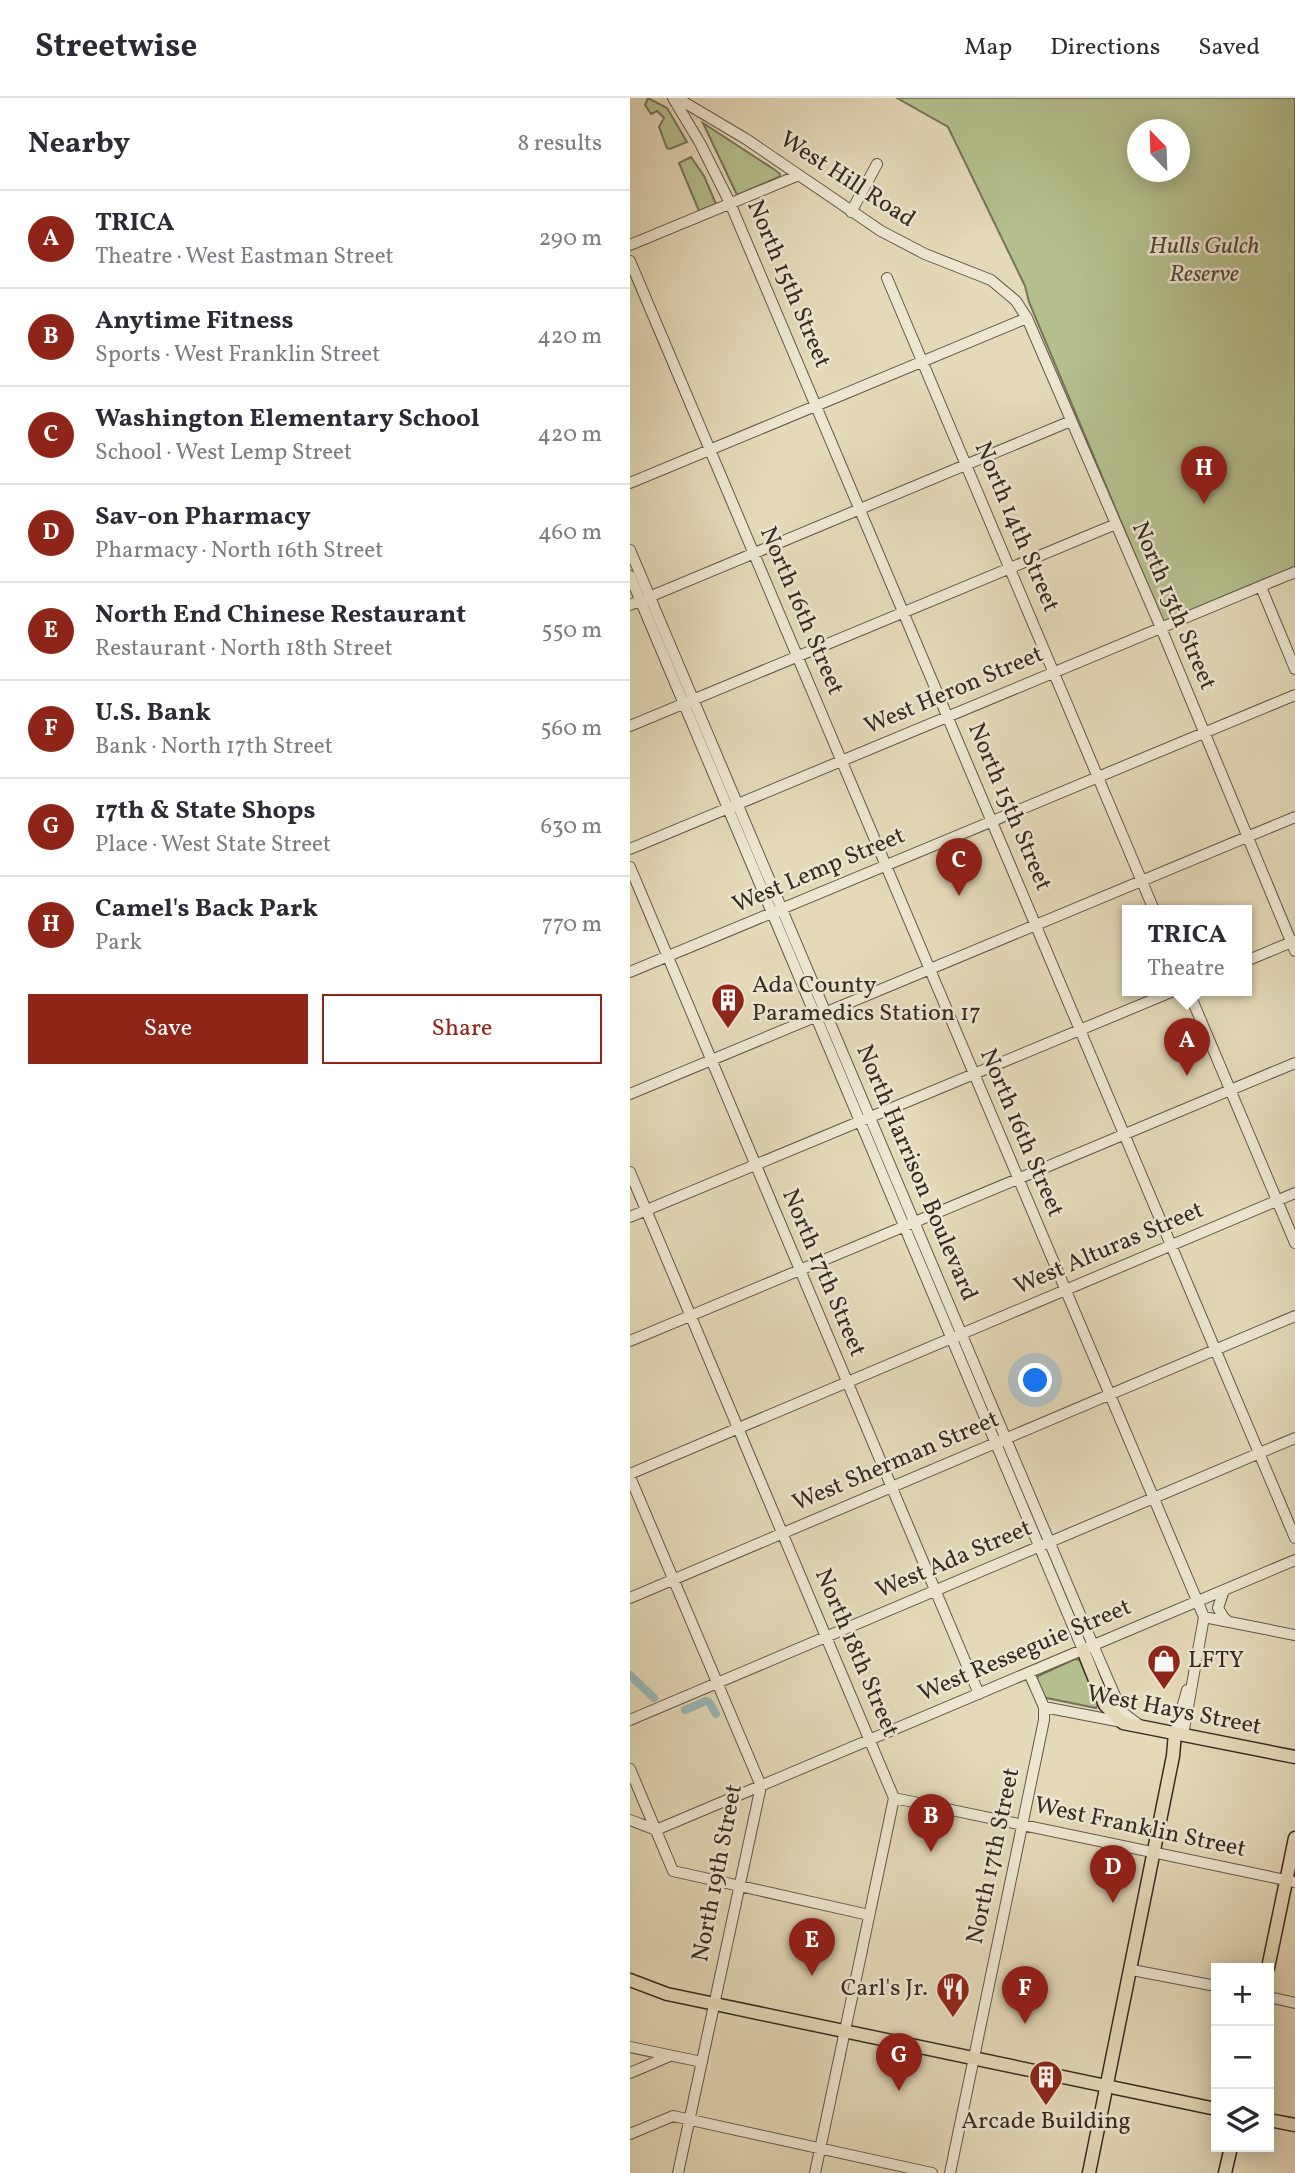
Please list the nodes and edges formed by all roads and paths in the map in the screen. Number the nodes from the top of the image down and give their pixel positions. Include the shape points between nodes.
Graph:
1 (675, 98) edge
2 (877, 164) dead end
3 (799, 175) junction
4 (730, 203) junction
5 (851, 212) junction
6 (630, 245) edge
7 (630, 261) edge
8 (887, 278) dead end
9 (999, 286) joint
10 (1027, 318) junction
11 (922, 361) junction
12 (817, 405) junction
13 (1070, 421) junction
14 (710, 450) junction
15 (966, 465) junction
16 (630, 483) edge
17 (860, 509) junction
18 (1116, 524) junction
19 (630, 550) edge
20 (754, 553) junction
21 (1010, 568) junction
22 (1295, 572) edge
23 (630, 576) edge
24 (1261, 587) junction
25 (640, 600) edge
26 (904, 612) junction
27 (1161, 628) junction
28 (797, 657) junction
29 (1295, 669) edge
30 (1054, 673) junction
31 (1295, 695) edge
32 (694, 700) junction
33 (683, 704) junction
34 (949, 716) junction
35 (630, 726) edge
36 (1204, 733) junction
37 (841, 761) junction
38 (1098, 777) junction
39 (732, 807) junction
40 (1295, 817) edge
41 (992, 821) junction
42 (1248, 836) junction
43 (630, 849) edge
44 (886, 866) junction
45 (630, 867) edge
46 (1142, 881) junction
47 (1152, 905) edge
48 (776, 911) junction
49 (1036, 925) junction
50 (1294, 945) edge
51 (667, 957) junction
52 (1252, 959) edge
53 (929, 969) junction
54 (630, 972) edge
55 (1162, 996) edge
56 (1191, 996) edge
57 (820, 1015) junction
58 (1080, 1030) junction
59 (711, 1060) junction
60 (1295, 1063) edge
61 (974, 1074) junction
62 (1230, 1090) junction
63 (630, 1094) edge
64 (864, 1120) junction
65 (1124, 1134) junction
66 (755, 1165) junction
67 (630, 1172) edge
68 (1018, 1179) junction
69 (1295, 1193) edge
70 (1277, 1201) junction
71 (646, 1211) junction
72 (630, 1217) edge
73 (914, 1222) junction
74 (903, 1227) junction
75 (1295, 1243) edge
76 (1171, 1245) junction
77 (800, 1270) junction
78 (1065, 1290) junction
79 (691, 1315) junction
80 (1295, 1316) edge
81 (956, 1336) junction
82 (630, 1341) edge
83 (1215, 1349) junction
84 (847, 1382) junction
85 (1109, 1395) junction
86 (738, 1429) junction
87 (1295, 1438) edge
88 (1000, 1440) junction
89 (1259, 1453) junction
90 (630, 1476) edge
91 (891, 1487) junction
92 (1153, 1499) junction
93 (782, 1533) junction
94 (1295, 1538) edge
95 (1044, 1544) junction
96 (1295, 1560) edge
97 (674, 1579) junction
98 (1224, 1590) junction
99 (935, 1591) junction
100 (630, 1598) edge
101 (1197, 1601) junction
102 (1204, 1617) junction
103 (1230, 1622) junction
104 (1295, 1635) edge
105 (827, 1637) junction
106 (1088, 1647) junction
107 (1029, 1673) junction
108 (718, 1683) junction
109 (979, 1694) junction
110 (1044, 1707) junction
111 (630, 1720) edge
112 (1123, 1723) junction
113 (1142, 1726) junction
114 (1179, 1734) junction
115 (870, 1740) junction
116 (1295, 1757) edge
117 (630, 1769) edge
118 (761, 1786) junction
119 (894, 1798) junction
120 (630, 1820) edge
121 (1023, 1824) junction
122 (656, 1830) junction
123 (1295, 1838) edge
124 (1154, 1852) junction
125 (1290, 1881) edge
126 (740, 1885) junction
127 (869, 1915) junction
128 (1269, 1963) edge
129 (1132, 1970) junction
130 (630, 1980) edge
131 (1211, 1985) edge
132 (1274, 1998) edge
133 (1295, 2003) edge
134 (715, 2004) junction
135 (844, 2032) junction
136 (630, 2047) edge
137 (670, 2056) junction
138 (973, 2059) junction
139 (702, 2062) junction
140 (630, 2073) edge
141 (1107, 2086) junction
142 (1211, 2108) edge
143 (690, 2119) junction
144 (1274, 2121) edge
145 (1295, 2126) edge
146 (630, 2134) edge
147 (820, 2150) junction
148 (1230, 2152) edge
149 (678, 2173) edge
150 (815, 2173) edge
151 (932, 2173) edge
152 (950, 2173) edge
153 (1089, 2173) edge
154 (1225, 2173) edge

1 - 3 street, West Hill Road
1 - 4 street, North 15th Street
2 - 5 street
3 - 4 street
3 - 5 street, West Hill Road
4 - 6 street
4 - 12 street, North 15th Street
5 - 9 street, West Hill Road via 925,254
7 - 14 street, North 16th Street
8 - 11 street, North 14th Street
9 - 10 street, North 13th Street
10 - 11 street
10 - 13 street, North 13th Street
11 - 12 street
11 - 15 street, North 14th Street
12 - 14 street
12 - 17 street, North 15th Street
13 - 15 street
13 - 18 street, North 13th Street
14 - 16 street
14 - 20 street, North 16th Street
15 - 17 street
15 - 21 street, North 14th Street
17 - 20 street
17 - 26 street, North 15th Street
18 - 21 street
18 - 27 street, North 13th Street
19 - 25 street, North Harrison Boulevard
20 - 25 street
20 - 28 street, North 16th Street
21 - 26 street
21 - 30 street, North 14th Street
22 - 24 street, West Heron Street
23 - 25 street, North Harrison Boulevard
24 - 27 street, West Heron Street
24 - 29 street
25 - 32 street, North Harrison Boulevard
25 - 33 street, North Harrison Boulevard
26 - 28 street
26 - 34 street, North 15th Street
27 - 30 street, West Heron Street
27 - 36 street, North 13th Street
28 - 32 street
28 - 37 street, North 16th Street
30 - 34 street, West Heron Street
30 - 38 street, North 14th Street
31 - 36 street, West Lemp Street
32 - 33 street
32 - 39 street, North Harrison Boulevard
33 - 35 street
33 - 39 street, North Harrison Boulevard
34 - 37 street, West Heron Street
34 - 41 street, North 15th Street
36 - 38 street, West Lemp Street
36 - 42 street, North 13th Street
37 - 39 street, West Heron Street
37 - 44 street, North 16th Street
38 - 41 street, West Lemp Street
38 - 46 street, North 14th Street
39 - 43 street, West Heron Street
39 - 48 street, North Harrison Boulevard
40 - 42 street
41 - 44 street, West Lemp Street
41 - 49 street, North 15th Street
42 - 46 street
42 - 50 street, North 13th Street
44 - 48 street, West Lemp Street
44 - 53 street, North 16th Street
45 - 51 street, North 17th Street
46 - 47 street, North 14th Street
46 - 49 street
48 - 51 street, West Lemp Street
48 - 57 street, North Harrison Boulevard
49 - 53 street
49 - 58 street, North 15th Street
50 - 52 street
51 - 54 street, West Lemp Street
51 - 59 street, North 17th Street
53 - 57 street
53 - 61 street, North 16th Street
55 - 58 street
56 - 62 street
57 - 59 street
57 - 64 street, North Harrison Boulevard
58 - 61 street
58 - 65 street, North 15th Street
59 - 63 street
59 - 66 street, North 17th Street
60 - 62 street
61 - 64 street
61 - 68 street, North 16th Street
62 - 65 street
62 - 70 street
64 - 66 street
64 - 73 street, North Harrison Boulevard
64 - 74 street, North Harrison Boulevard
65 - 68 street
65 - 76 street, North 15th Street
66 - 71 street
66 - 77 street, North 17th Street
67 - 71 street, North 18th Street
68 - 73 street
68 - 78 street, North 16th Street
69 - 70 street, West Alturas Street
70 - 75 street
70 - 76 street, West Alturas Street
71 - 72 street
71 - 79 street, North 18th Street
73 - 74 street
73 - 81 street, North Harrison Boulevard
74 - 77 street
74 - 81 street, North Harrison Boulevard
76 - 78 street, West Alturas Street
76 - 83 street, North 15th Street
77 - 79 street
77 - 84 street, North 17th Street
78 - 81 street, West Alturas Street
78 - 85 street, North 16th Street
79 - 82 street
79 - 86 street, North 18th Street
80 - 83 street, West Sherman Street
81 - 84 street, West Alturas Street
81 - 88 street, North Harrison Boulevard
83 - 85 street, West Sherman Street
83 - 89 street, North 15th Street
84 - 86 street, West Alturas Street
84 - 91 street, North 17th Street
85 - 88 street, West Sherman Street
85 - 92 street, North 16th Street
86 - 90 street, West Alturas Street
86 - 93 street, North 18th Street
87 - 89 street, West Ada Street
88 - 91 street, West Sherman Street
88 - 95 street, North Harrison Boulevard
89 - 92 street, West Ada Street
89 - 94 street, North 15th Street
90 - 97 street, North 19th Street
91 - 93 street, West Sherman Street
91 - 99 street, North 17th Street
92 - 95 street, West Ada Street
92 - 101 street, North 16th Street
93 - 97 street, West Sherman Street
93 - 105 street, North 18th Street
95 - 99 street, West Ada Street
95 - 106 street, North Harrison Boulevard
96 - 98 street, West Resseguie Street
97 - 100 street, West Sherman Street
97 - 108 street, North 19th Street
98 - 101 street, West Resseguie Street
98 - 103 street via 1218,1608
99 - 105 street, West Ada Street
99 - 109 street, North 17th Street
101 - 102 street, North 16th Street
101 - 106 street, West Resseguie Street
102 - 103 street
102 - 114 street
103 - 104 street
105 - 108 street, West Ada Street
105 - 115 street, North 18th Street
106 - 107 street, West Resseguie Street
106 - 112 main road, North Harrison Boulevard via 1105,1705
106 - 113 street, North Harrison Boulevard via 1122,1712
107 - 109 street, West Resseguie Street
107 - 110 street
108 - 111 street, West Ada Street
108 - 118 street, North 19th Street
109 - 115 street, West Resseguie Street
110 - 112 street, West Hays Street
110 - 121 street, North 17th Street
112 - 113 main road, West Hays Street
113 - 114 main road, West Hays Street
114 - 116 main road, West Hays Street
114 - 124 main road via 1181,1744 1173,1756
115 - 118 street, West Resseguie Street
115 - 119 street, North 18th Street
117 - 122 street
118 - 122 street, West Resseguie Street
118 - 126 street, North 19th Street
119 - 121 street, West Franklin Street
119 - 127 street
120 - 122 street
121 - 124 street, West Franklin Street
121 - 138 street, North 17th Street
122 - 126 street via 673,1871
123 - 125 main road
124 - 125 street, West Franklin Street
124 - 129 main road
125 - 128 main road
126 - 127 street
126 - 134 street, North 19th Street
127 - 135 street
129 - 131 street
129 - 141 main road
130 - 134 main road
132 - 133 street
134 - 135 main road
134 - 139 street, North 19th Street
135 - 138 main road
135 - 147 street
136 - 137 street
137 - 139 street
137 - 140 street
138 - 141 main road
138 - 152 street, North 17th Street
139 - 143 street, North 19th Street
141 - 142 main road
141 - 153 main road
143 - 146 street via 673,2116
143 - 147 street
143 - 149 street, North 19th Street
144 - 145 main road
147 - 150 street
147 - 151 street
148 - 154 main road

